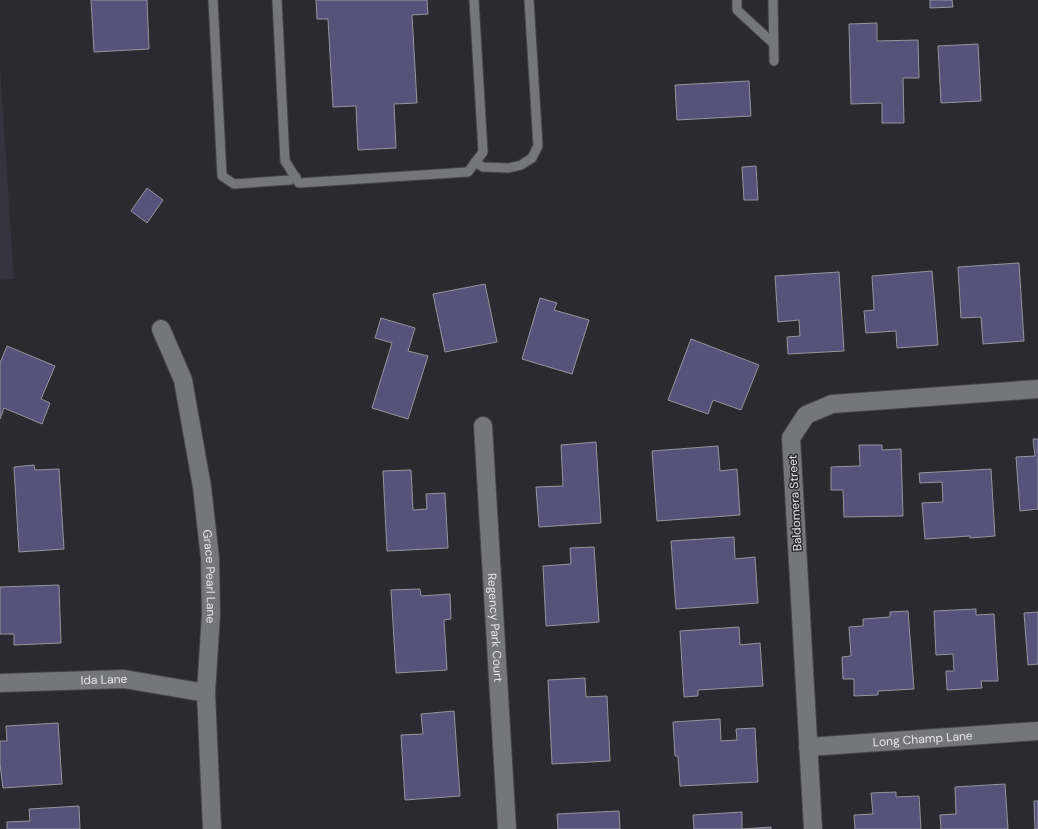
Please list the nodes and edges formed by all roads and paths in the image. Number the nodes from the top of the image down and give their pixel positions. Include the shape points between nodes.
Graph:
1 (213, 0) edge
2 (277, 0) edge
3 (474, 0) edge
4 (529, 0) edge
5 (737, 0) edge
6 (772, 0) edge
7 (774, 44) junction
8 (774, 61) dead end
9 (476, 162) junction
10 (296, 177) junction
11 (161, 329) dead end
12 (1038, 389) edge
13 (483, 426) dead end
14 (0, 683) edge
15 (206, 693) junction
16 (1038, 731) edge
17 (808, 747) junction
18 (212, 829) edge
19 (507, 829) edge
20 (813, 829) edge

1 - 10 lane via 222,176 234,184 290,180
2 - 10 lane via 285,161
3 - 9 lane via 483,152
4 - 9 lane via 538,146 532,158 521,166 483,167
5 - 7 lane via 737,10
6 - 7 lane
7 - 8 lane
9 - 10 lane via 468,172 299,183
11 - 15 street, Grace Pearl Lane via 183,380 202,487 210,558 211,614
12 - 17 street, Baldomera Street via 832,404 806,415 791,438
13 - 19 street, Regency Park Court
14 - 15 street, Ida Lane via 124,679
15 - 18 street, Grace Pearl Lane
16 - 17 street, Long Champ Lane
17 - 20 street, Baldomera Street

